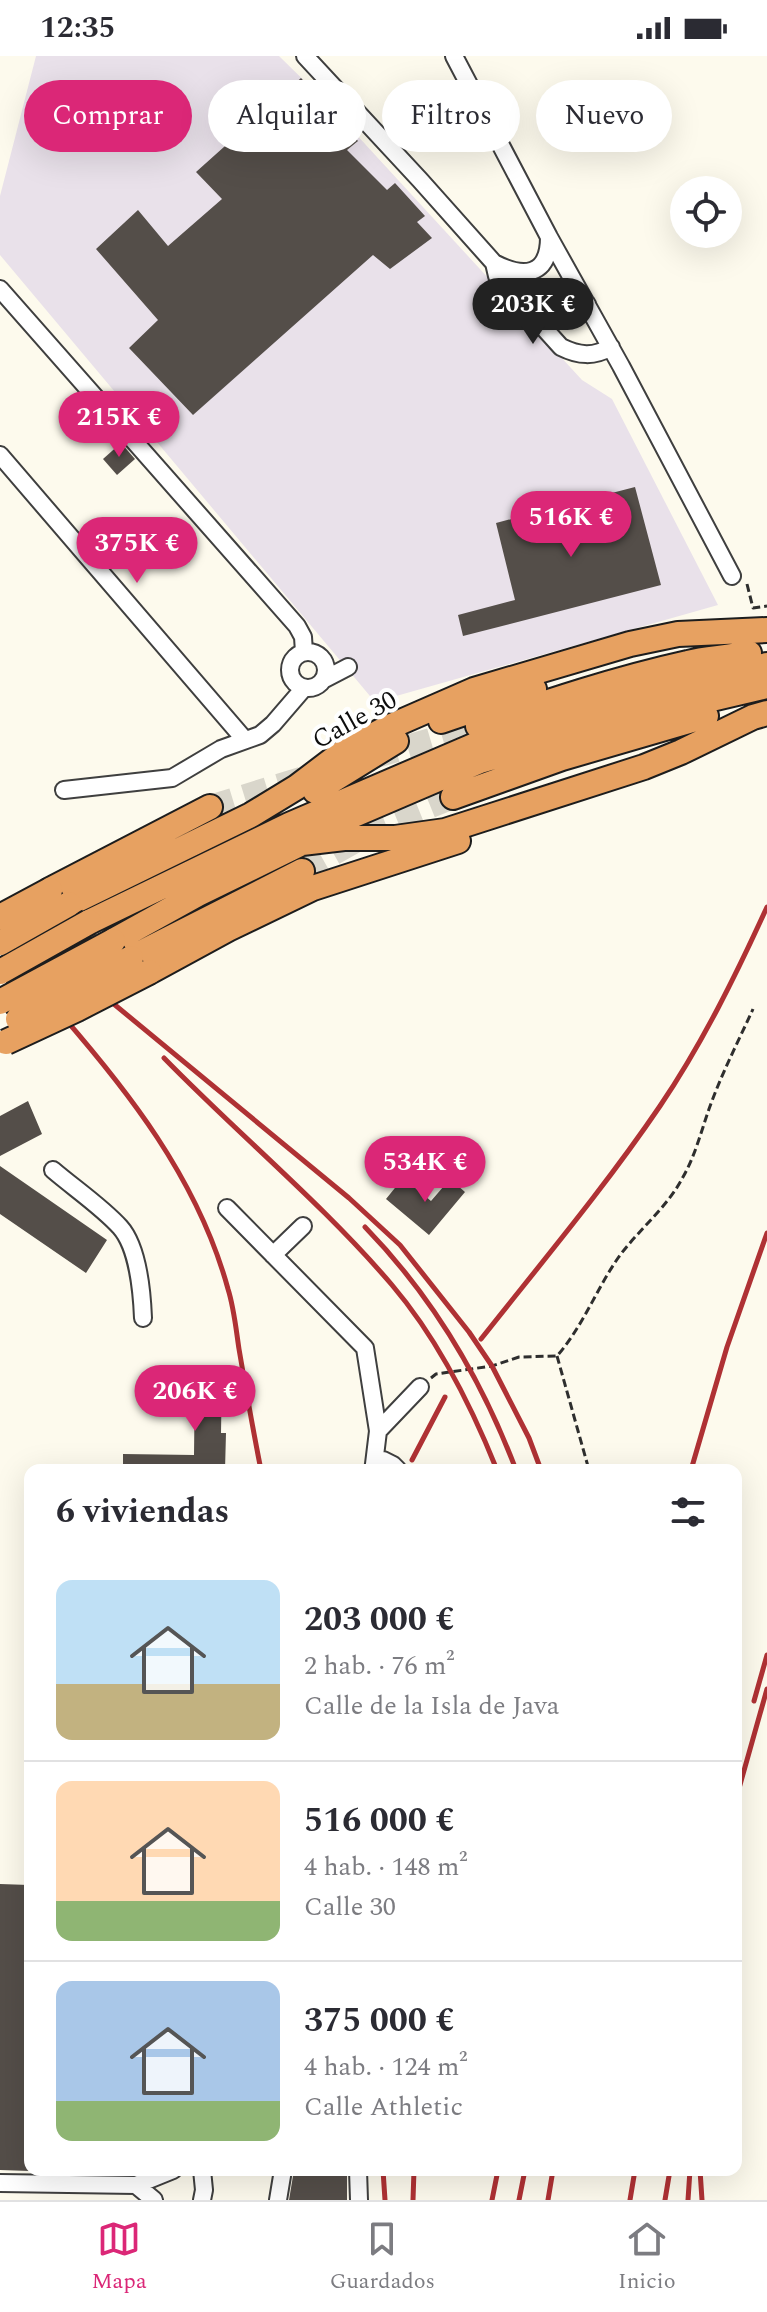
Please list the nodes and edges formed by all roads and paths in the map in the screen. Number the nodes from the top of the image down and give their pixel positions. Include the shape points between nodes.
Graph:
1 (305, 56) edge
2 (454, 56) edge
3 (549, 237) junction
4 (494, 263) junction
5 (510, 272) junction
6 (0, 289) edge
7 (587, 304) junction
8 (611, 347) junction
9 (0, 455) edge
10 (732, 576) dead end
11 (747, 584) dead end
12 (767, 606) edge
13 (767, 630) edge
14 (767, 641) edge
15 (767, 650) edge
16 (304, 652) junction
17 (730, 657) junction
18 (767, 663) edge
19 (348, 667) dead end
20 (323, 680) junction
21 (767, 686) edge
22 (304, 688) junction
23 (767, 699) edge
24 (767, 713) edge
25 (478, 726) tunnel mouth
26 (245, 740) junction
27 (670, 757) junction
28 (64, 790) dead end
29 (453, 797) tunnel mouth
30 (210, 807) tunnel mouth
31 (302, 843) junction
32 (302, 871) tunnel mouth
33 (71, 907) junction
34 (0, 917) edge
35 (0, 943) edge
36 (0, 957) edge
37 (131, 957) junction
38 (0, 972) edge
39 (0, 1002) edge
40 (753, 1009) dead end
41 (5, 1033) edge
42 (53, 1170) dead end
43 (227, 1208) dead end
44 (303, 1226) dead end
45 (273, 1255) junction
46 (143, 1318) dead end
47 (557, 1356) junction
48 (420, 1387) joint
49 (378, 1431) junction
50 (374, 1464) edge
51 (587, 1464) edge
52 (158, 2176) edge
53 (203, 2176) edge
54 (282, 2176) edge
55 (358, 2176) edge
56 (0, 2183) edge
57 (136, 2185) junction
58 (76, 2192) edge
59 (154, 2200) edge
60 (202, 2200) edge
61 (278, 2200) edge
62 (359, 2200) edge

1 - 4 street
2 - 3 street
3 - 5 street via 541,266 522,274
3 - 7 street
4 - 5 street
4 - 8 street via 497,276 561,347 586,355
5 - 7 street via 546,306 569,310
6 - 16 street via 297,626
7 - 8 street
8 - 10 street
9 - 26 street
11 - 12 path via 753,608
13 - 33 highway, Calle 30 via 678,634 474,690 347,749 251,815
14 - 33 highway via 680,648 551,683 421,729 294,805
15 - 17 highway
16 - 20 street via 321,657 326,668
16 - 22 street via 293,659 290,670 294,682
17 - 18 highway
17 - 25 highway via 618,680
18 - 33 highway via 480,743 289,825
19 - 20 street
20 - 22 street
21 - 31 highway via 605,724 480,761
22 - 26 street via 273,724
23 - 29 highway via 562,758
24 - 27 highway
26 - 28 street via 172,778
27 - 31 highway via 445,831
27 - 37 highway via 627,784 313,888 228,929
30 - 33 highway
31 - 37 highway via 198,894
32 - 37 highway
33 - 34 highway, bridge
33 - 35 highway, Calle 30, bridge
33 - 36 highway
33 - 38 highway, bridge
37 - 39 highway, bridge via 55,970
37 - 41 highway, bridge via 77,1009
40 - 47 path via 682,1179 618,1259
42 - 46 street via 122,1229 137,1263
43 - 45 street
44 - 45 street
45 - 49 street via 365,1348
47 - 48 path via 519,1357 436,1374
47 - 51 path
48 - 49 street
49 - 50 street
52 - 57 street
53 - 60 street
54 - 61 street
55 - 62 street
56 - 58 street
57 - 58 street
57 - 59 street

